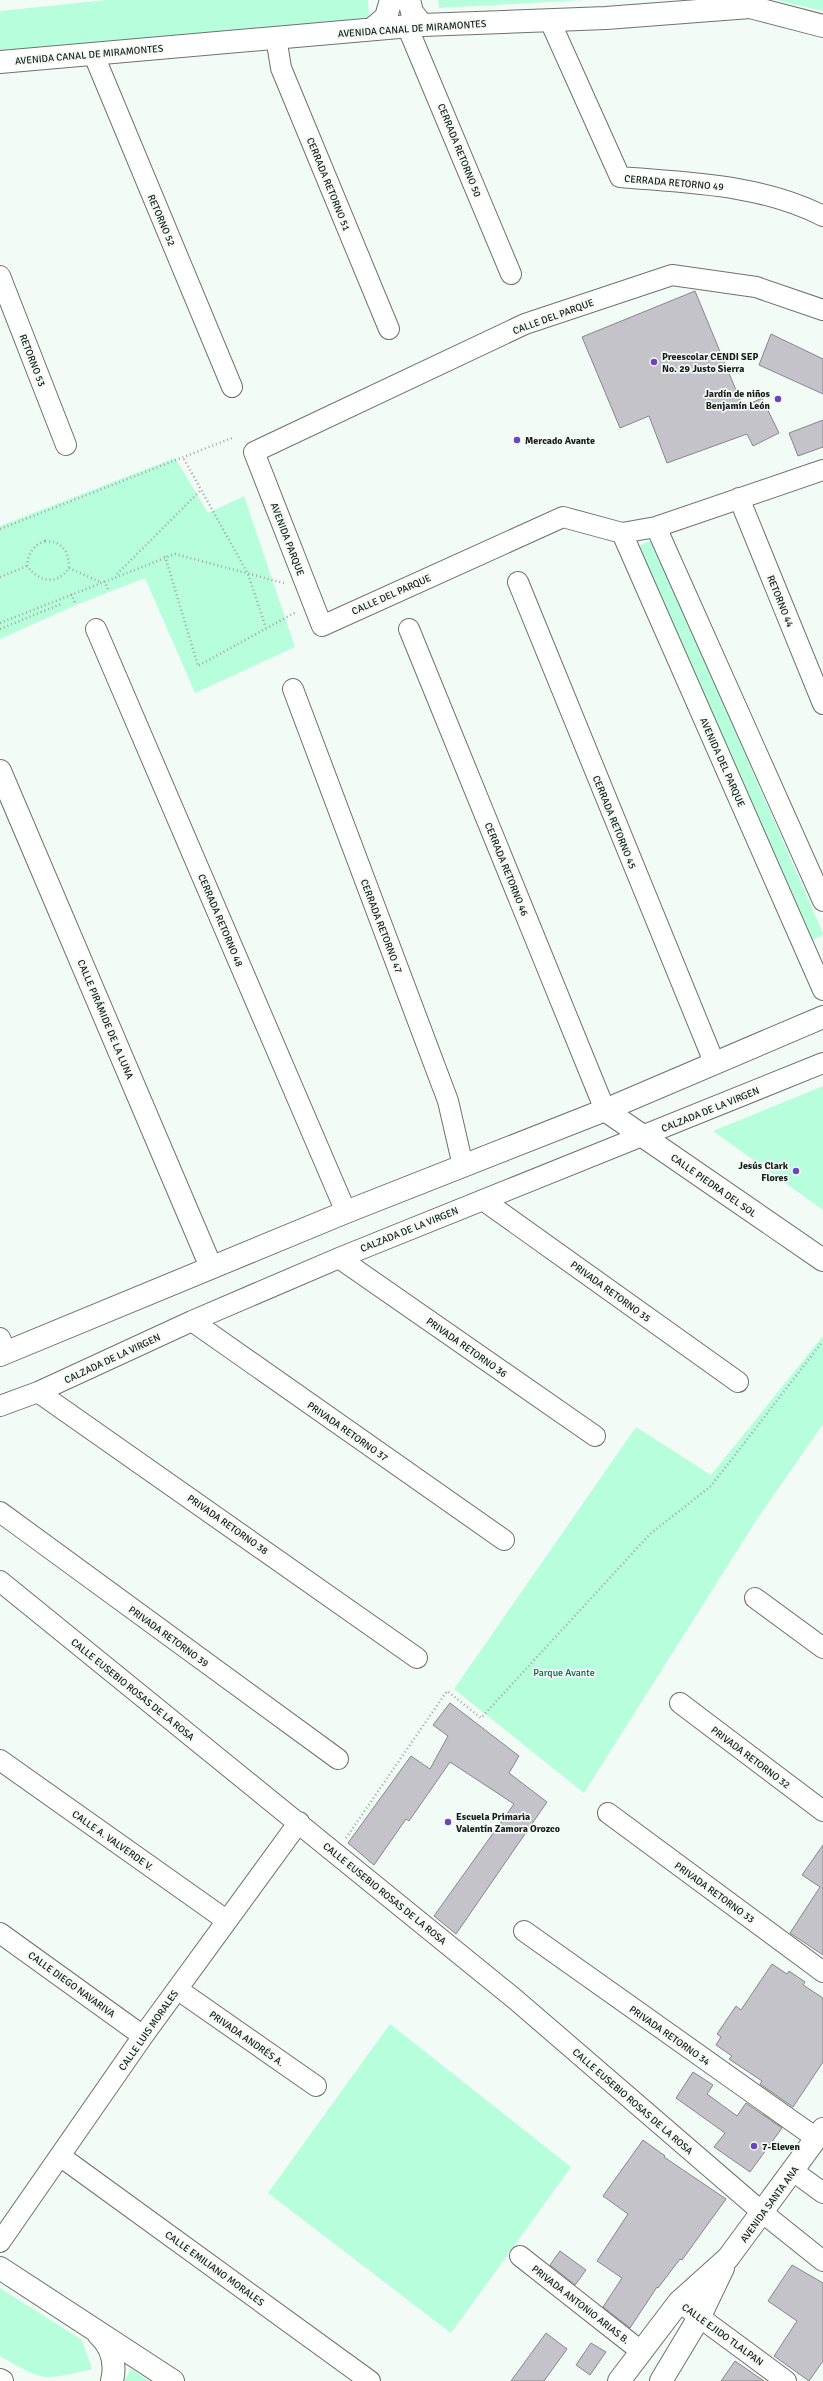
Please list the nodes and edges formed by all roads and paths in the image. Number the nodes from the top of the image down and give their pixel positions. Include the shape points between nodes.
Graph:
1 (391, 0) edge
2 (409, 0) edge
3 (550, 20) junction
4 (415, 26) junction
5 (823, 26) edge
6 (372, 29) junction
7 (276, 37) junction
8 (93, 53) junction
9 (0, 62) edge
10 (823, 216) edge
11 (511, 274) dead end
12 (0, 276) edge
13 (823, 310) edge
14 (389, 329) dead end
15 (232, 387) dead end
16 (232, 438) dead end
17 (66, 445) dead end
18 (254, 452) joint
19 (184, 458) junction
20 (823, 470) edge
21 (200, 491) junction
22 (739, 498) junction
23 (656, 527) junction
24 (0, 529) edge
25 (622, 533) junction
26 (165, 556) junction
27 (27, 566) junction
28 (69, 568) junction
29 (248, 574) junction
30 (116, 576) junction
31 (0, 577) edge
32 (104, 581) junction
33 (100, 582) junction
34 (518, 582) dead end
35 (109, 591) dead end
36 (72, 594) junction
37 (310, 596) junction
38 (61, 604) dead end
39 (76, 605) dead end
40 (28, 612) junction
41 (31, 616) junction
42 (0, 623) edge
43 (322, 626) joint
44 (266, 628) junction
45 (0, 629) edge
46 (96, 629) dead end
47 (409, 629) dead end
48 (293, 689) dead end
49 (823, 704) edge
50 (0, 771) edge
51 (823, 901) edge
52 (823, 990) edge
53 (823, 1017) edge
54 (714, 1062) junction
55 (823, 1063) edge
56 (605, 1110) junction
57 (645, 1136) junction
58 (462, 1166) junction
59 (483, 1200) junction
60 (346, 1212) junction
61 (339, 1258) junction
62 (823, 1260) edge
63 (211, 1267) junction
64 (192, 1321) junction
65 (823, 1341) edge
66 (2, 1348) edge
67 (738, 1382) dead end
68 (38, 1392) junction
69 (0, 1406) edge
70 (595, 1436) dead end
71 (0, 1512) edge
72 (504, 1540) dead end
73 (0, 1581) edge
74 (755, 1598) dead end
75 (823, 1648) edge
76 (417, 1658) dead end
77 (680, 1703) dead end
78 (338, 1759) dead end
79 (0, 1760) edge
80 (823, 1811) edge
81 (608, 1813) dead end
82 (299, 1822) junction
83 (336, 1852) junction
84 (226, 1920) junction
85 (524, 1931) dead end
86 (2, 1938) edge
87 (823, 1972) edge
88 (177, 1989) junction
89 (143, 2036) junction
90 (316, 2086) dead end
91 (820, 2134) edge
92 (60, 2156) junction
93 (793, 2171) junction
94 (823, 2193) edge
95 (763, 2213) junction
96 (0, 2242) edge
97 (520, 2256) dead end
98 (728, 2258) junction
99 (823, 2261) edge
100 (0, 2268) edge
101 (679, 2302) junction
102 (700, 2316) junction
103 (92, 2330) junction
104 (642, 2352) junction
105 (112, 2381) edge
106 (173, 2381) edge
107 (370, 2381) edge
108 (619, 2381) edge
109 (662, 2381) edge
110 (786, 2381) edge

1 - 6 main road via 386,17
2 - 4 main road
3 - 4 main road, AVENIDA CANAL DE MIRAMONTES
3 - 5 main road, AVENIDA CANAL DE MIRAMONTES via 750,7
3 - 10 street, CERRADA RETORNO 49 via 620,178 726,185 801,204
4 - 6 main road, AVENIDA CANAL DE MIRAMONTES
4 - 11 street, CERRADA RETORNO 50
6 - 7 main road, AVENIDA CANAL DE MIRAMONTES
7 - 8 main road, AVENIDA CANAL DE MIRAMONTES
7 - 14 street, CERRADA RETORNO 51 via 281,68
8 - 9 main road, AVENIDA CANAL DE MIRAMONTES
8 - 15 street, RETORNO 52
12 - 17 street, RETORNO 53
13 - 18 street, CALLE DEL PARQUE via 756,287 672,276 525,324
16 - 19 path
18 - 37 street, AVENIDA PARQUE
19 - 21 path
19 - 24 path
20 - 22 street, CALLE DEL PARQUE
21 - 29 path
21 - 30 path
22 - 23 street, CALLE DEL PARQUE
22 - 49 street, RETORNO 44
23 - 25 street, CALLE DEL PARQUE
23 - 51 street
25 - 43 street, CALLE DEL PARQUE via 563,517
25 - 52 street, AVENIDA DEL PARQUE
26 - 29 path via 175,554
26 - 30 path
26 - 44 path via 198,666
27 - 28 path via 35,576 45,580 54,580 64,575
27 - 28 path via 36,544 53,542 61,545 67,553
27 - 31 path
28 - 33 path
29 - 37 path
29 - 44 path
30 - 32 path
32 - 33 path
32 - 35 path
33 - 36 path
34 - 54 street, CERRADA RETORNO 45
36 - 39 path
36 - 40 path
37 - 43 street, AVENIDA PARQUE
37 - 44 path
38 - 41 path
40 - 41 path
40 - 42 path
41 - 45 path
46 - 60 street, CERRADA RETORNO 48
47 - 56 street, CERRADA RETORNO 46
48 - 58 street, CERRADA RETORNO 47 via 448,1101
50 - 63 main road, CALLE PIRÁMIDE DE LA LUNA
53 - 54 main road
54 - 56 main road
55 - 57 street, CALZADA DE LA VIRGEN
56 - 57 main road, CALLE PIEDRA DEL SOL
56 - 58 main road
57 - 59 street, CALZADA DE LA VIRGEN
57 - 62 main road, CALLE PIEDRA DEL SOL
58 - 60 main road
59 - 61 street, CALZADA DE LA VIRGEN
59 - 67 street, PRIVADA RETORNO 35
60 - 63 main road
61 - 64 street, CALZADA DE LA VIRGEN
61 - 70 street, PRIVADA RETORNO 36
63 - 66 main road
64 - 68 street, CALZADA DE LA VIRGEN
64 - 72 street, PRIVADA RETORNO 37
65 - 83 path via 711,1486 650,1534 482,1718 448,1690
68 - 69 street, CALZADA DE LA VIRGEN
68 - 76 street, PRIVADA RETORNO 38
71 - 78 street, PRIVADA RETORNO 39
73 - 82 street, CALLE EUSEBIO ROSAS DE LA ROSA
74 - 75 street
77 - 80 street, PRIVADA RETORNO 32
79 - 84 street, CALLE A. VALVERDE V.
81 - 87 street, PRIVADA RETORNO 33
82 - 83 street, CALLE EUSEBIO ROSAS DE LA ROSA
82 - 84 street, CALLE LUIS MORALES
83 - 95 street, CALLE EUSEBIO ROSAS DE LA ROSA via 516,2000
84 - 88 street, CALLE LUIS MORALES
85 - 91 street, PRIVADA RETORNO 34
86 - 89 street, CALLE DIEGO NAVARIVA
88 - 89 street, CALLE LUIS MORALES
88 - 90 street, PRIVADA ANDRÉS A.
89 - 92 street, CALLE LUIS MORALES
91 - 93 main road, AVENIDA SANTA ANA
92 - 96 street, CALLE LUIS MORALES
92 - 107 street, CALLE EMILIANO MORALES
93 - 94 street
93 - 95 main road, AVENIDA SANTA ANA
95 - 98 main road, AVENIDA SANTA ANA
95 - 99 street, CALLE EUSEBIO ROSAS DE LA ROSA
97 - 104 street, PRIVADA ANTONIO ARIAS B.
98 - 101 main road, AVENIDA SANTA ANA
98 - 102 main road, AVENIDA SANTA ANA
100 - 103 main road
101 - 102 street, CALLE EJIDO TLALPAN
101 - 104 main road, AVENIDA SANTA ANA
102 - 109 main road, AVENIDA SANTA ANA
102 - 110 street, CALLE EJIDO TLALPAN
103 - 105 main road via 103,2340 111,2353
103 - 106 main road
104 - 108 main road, AVENIDA SANTA ANA

